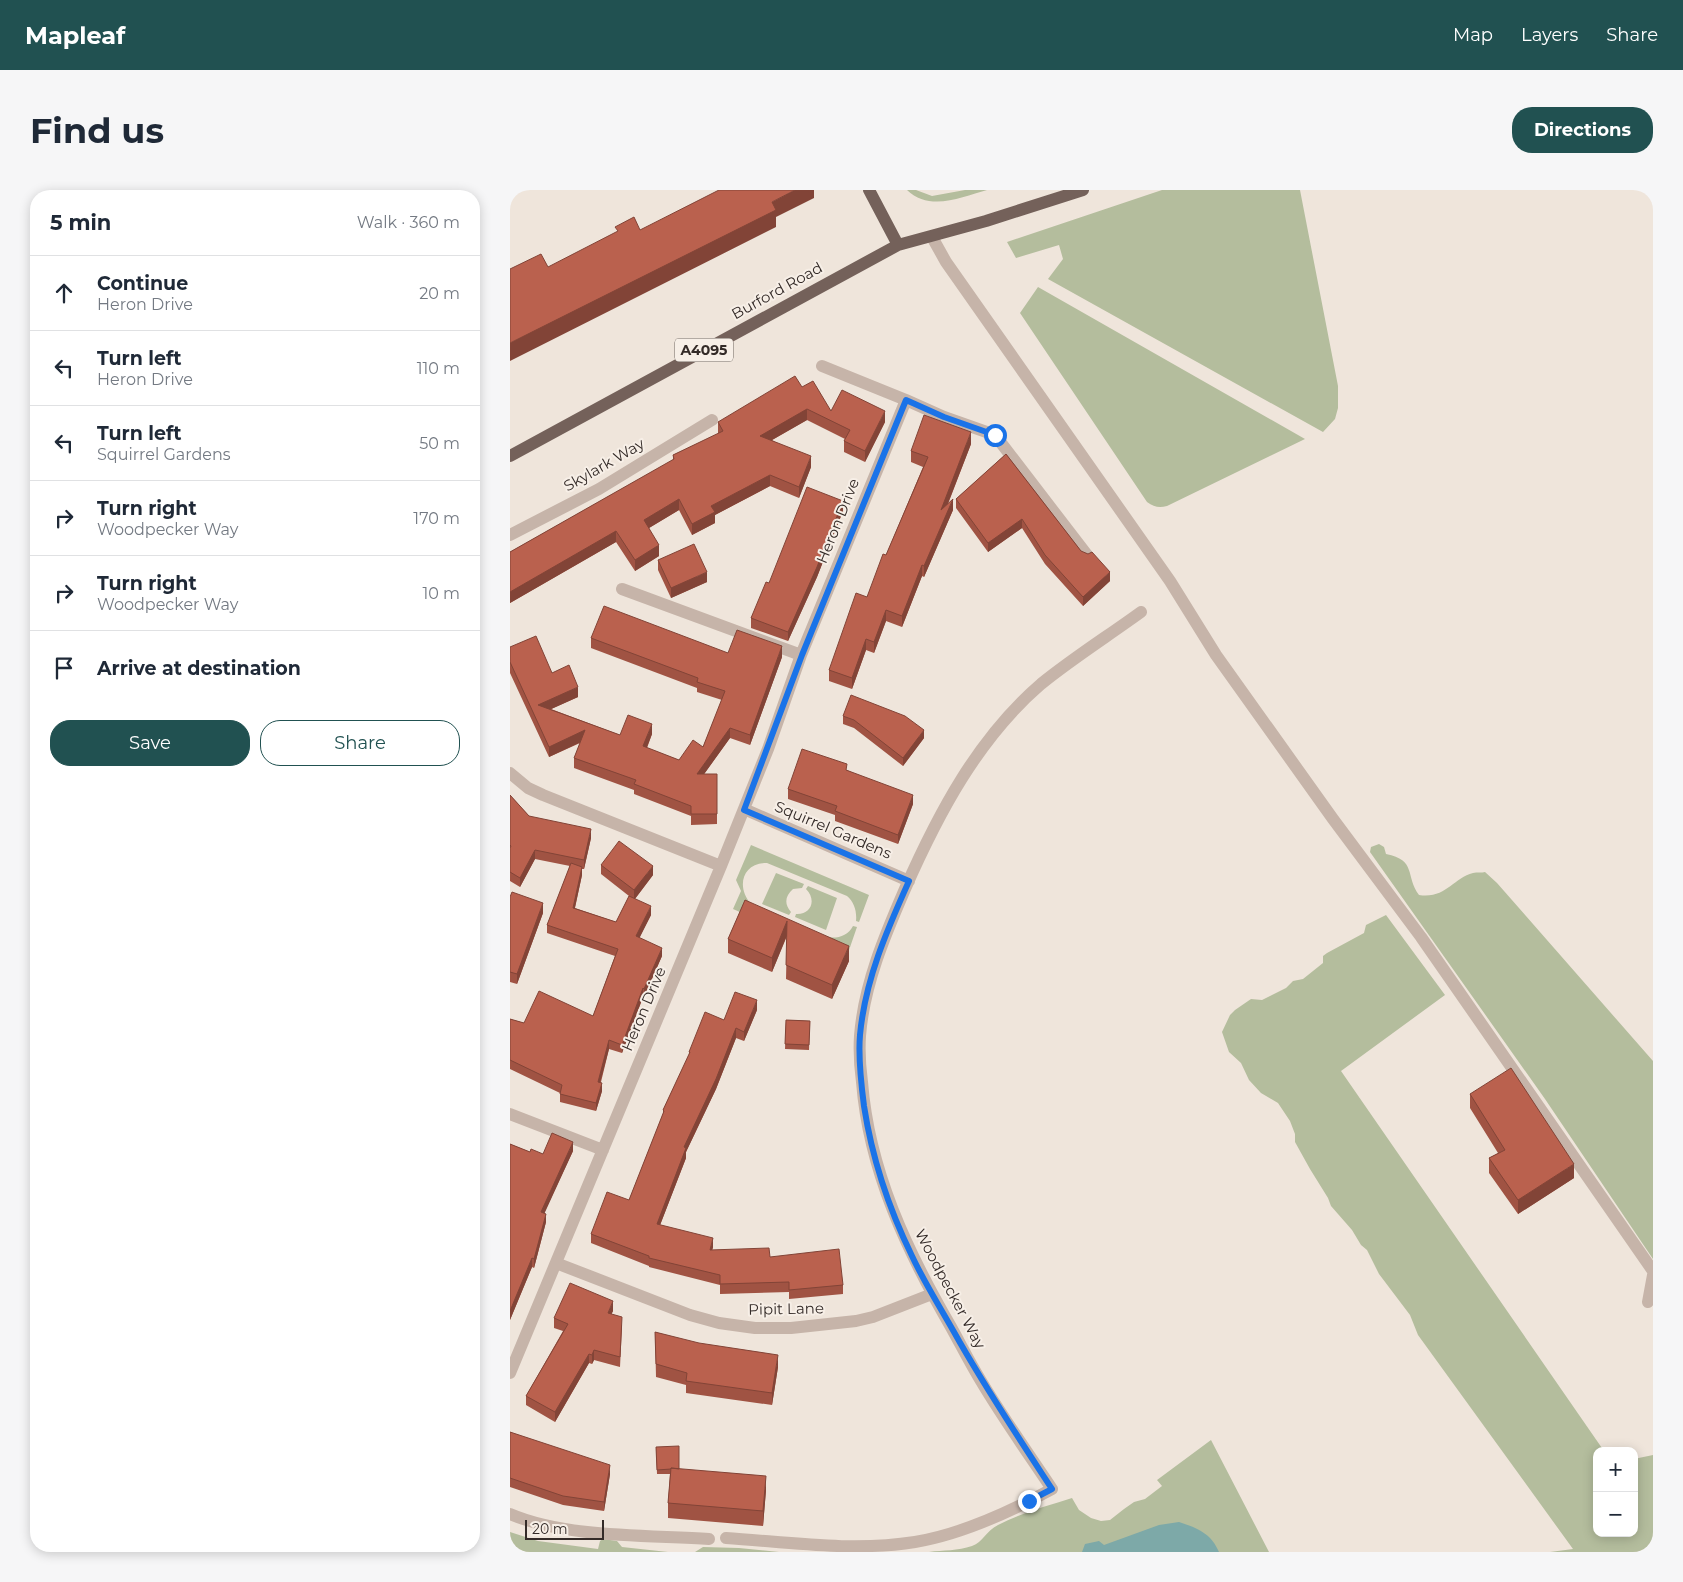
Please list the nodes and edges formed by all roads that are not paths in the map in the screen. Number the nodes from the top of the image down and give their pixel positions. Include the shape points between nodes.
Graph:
1 (869, 190) edge
2 (1077, 191) edge
3 (932, 237) junction
4 (898, 245) junction
5 (822, 366) dead end
6 (906, 400) junction
7 (712, 420) dead end
8 (510, 456) edge
9 (510, 534) edge
10 (1087, 555) edge
11 (622, 589) dead end
12 (1141, 612) dead end
13 (802, 655) junction
14 (510, 772) edge
15 (744, 810) junction
16 (721, 866) junction
17 (909, 881) junction
18 (510, 1114) edge
19 (603, 1150) junction
20 (556, 1263) junction
21 (1653, 1271) edge
22 (1653, 1275) edge
23 (932, 1294) junction
24 (1648, 1302) dead end
25 (510, 1374) edge
26 (510, 1514) edge
27 (726, 1538) dead end
28 (709, 1539) dead end

1 - 4 main road
2 - 3 main road, Burford Road
3 - 4 main road, Burford Road
3 - 21 street via 946,262 1170,581 1216,655 1421,937
4 - 8 main road, Burford Road / A4095
5 - 6 street
6 - 10 street via 995,435
6 - 13 street, Heron Drive
7 - 9 street, Skylark Way via 599,489
11 - 13 street
12 - 17 street, Woodpecker Way via 1049,678 989,739 952,793
13 - 15 street, Heron Drive
14 - 16 street via 543,795
15 - 16 street, Heron Drive
15 - 17 street, Squirrel Gardens
16 - 19 street, Heron Drive
17 - 23 street, Woodpecker Way via 874,968 862,1019 860,1062 875,1159 904,1238
18 - 19 street
19 - 20 street, Heron Drive
20 - 23 street, Pipit Lane via 690,1315 755,1328 792,1328 856,1321
20 - 25 street, Heron Drive
22 - 24 street
23 - 27 street, Woodpecker Way via 983,1383 1052,1489 983,1521 914,1542 842,1547
26 - 28 street via 544,1526 566,1529

